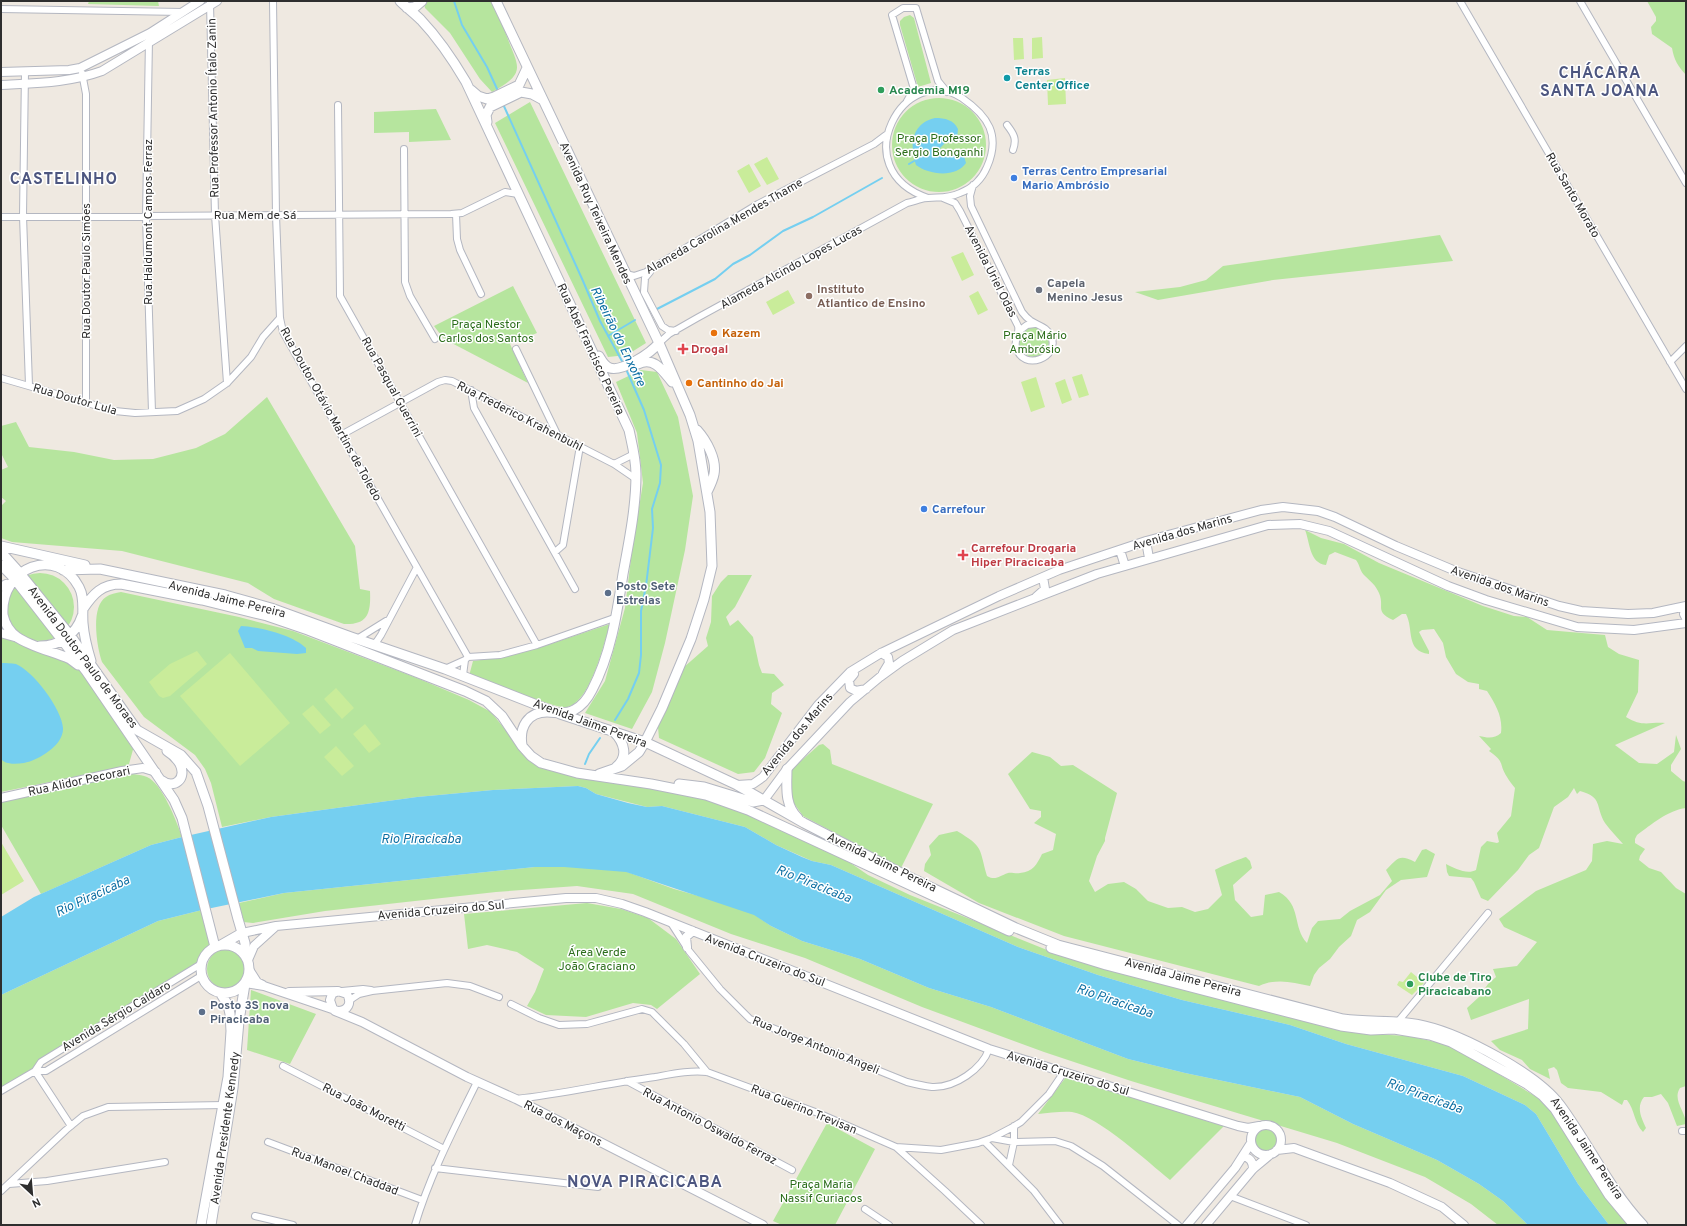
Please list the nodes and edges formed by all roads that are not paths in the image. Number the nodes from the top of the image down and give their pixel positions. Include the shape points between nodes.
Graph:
1 (200, 1) edge
2 (273, 1) edge
3 (422, 1) edge
4 (496, 1) edge
5 (1460, 1) edge
6 (1580, 1) edge
7 (212, 2) edge
8 (401, 3) edge
9 (1, 9) edge
10 (183, 12) junction
11 (150, 33) junction
12 (149, 41) junction
13 (80, 68) junction
14 (527, 68) junction
15 (25, 71) junction
16 (1, 72) edge
17 (83, 78) junction
18 (25, 83) junction
19 (1, 85) edge
20 (469, 88) junction
21 (520, 88) junction
22 (947, 92) junction
23 (543, 100) junction
24 (907, 101) junction
25 (488, 103) junction
26 (338, 105) dead end
27 (1007, 125) dead end
28 (487, 127) junction
29 (886, 135) junction
30 (404, 149) dead end
31 (1013, 150) dead end
32 (511, 180) junction
33 (1686, 183) edge
34 (974, 185) junction
35 (505, 192) junction
36 (518, 194) junction
37 (928, 198) junction
38 (943, 198) junction
39 (405, 214) junction
40 (456, 214) junction
41 (276, 215) junction
42 (339, 215) junction
43 (1, 216) edge
44 (23, 216) junction
45 (215, 216) junction
46 (86, 217) junction
47 (146, 217) junction
48 (656, 267) junction
49 (624, 273) junction
50 (481, 294) dead end
51 (280, 318) junction
52 (1037, 324) junction
53 (676, 331) junction
54 (1019, 331) junction
55 (435, 339) dead end
56 (587, 341) junction
57 (658, 344) junction
58 (1686, 346) edge
59 (516, 349) dead end
60 (642, 360) junction
61 (1670, 362) junction
62 (620, 370) junction
63 (1, 378) edge
64 (227, 383) junction
65 (29, 385) junction
66 (609, 387) junction
67 (678, 388) junction
68 (1686, 389) edge
69 (471, 390) junction
70 (400, 402) junction
71 (86, 403) junction
72 (152, 412) junction
73 (556, 434) junction
74 (341, 435) junction
75 (580, 446) junction
76 (634, 454) junction
77 (614, 464) junction
78 (636, 479) junction
79 (1146, 541) junction
80 (1, 546) edge
81 (1120, 550) junction
82 (1, 552) edge
83 (555, 552) junction
84 (43, 556) junction
85 (1149, 558) junction
86 (1, 565) edge
87 (1125, 566) junction
88 (60, 569) junction
89 (100, 569) junction
90 (416, 569) junction
91 (16, 575) junction
92 (1043, 577) junction
93 (3, 586) edge
94 (575, 588) dead end
95 (1029, 601) junction
96 (1, 605) edge
97 (1686, 607) edge
98 (83, 611) junction
99 (616, 617) junction
100 (1686, 618) edge
101 (388, 620) junction
102 (1686, 624) edge
103 (1, 633) edge
104 (18, 638) junction
105 (66, 638) junction
106 (357, 639) junction
107 (374, 645) junction
108 (538, 645) junction
109 (35, 646) junction
110 (357, 649) junction
111 (881, 653) junction
112 (466, 659) junction
113 (865, 662) junction
114 (445, 669) junction
115 (89, 670) junction
116 (463, 675) junction
117 (880, 677) junction
118 (866, 689) junction
119 (560, 714) junction
120 (613, 731) junction
121 (155, 741) junction
122 (645, 742) junction
123 (522, 746) junction
124 (787, 769) junction
125 (611, 770) junction
126 (595, 775) junction
127 (158, 776) junction
128 (651, 784) junction
129 (737, 785) junction
130 (1, 798) edge
131 (764, 800) junction
132 (804, 823) junction
133 (1488, 913) dead end
134 (671, 923) junction
135 (276, 926) junction
136 (693, 931) junction
137 (242, 933) junction
138 (218, 946) junction
139 (687, 947) junction
140 (247, 958) junction
141 (201, 964) junction
142 (250, 971) junction
143 (201, 976) junction
144 (245, 983) junction
145 (264, 986) junction
146 (340, 991) junction
147 (372, 991) junction
148 (282, 992) junction
149 (221, 994) junction
150 (499, 997) dead end
151 (350, 1002) junction
152 (511, 1004) dead end
153 (334, 1010) junction
154 (362, 1022) junction
155 (1396, 1025) junction
156 (989, 1049) junction
157 (283, 1066) dead end
158 (35, 1071) junction
159 (707, 1072) junction
160 (1064, 1072) junction
161 (627, 1081) junction
162 (477, 1082) junction
163 (1, 1091) edge
164 (516, 1099) junction
165 (224, 1105) junction
166 (71, 1126) junction
167 (1014, 1126) junction
168 (1238, 1126) junction
169 (1259, 1126) junction
170 (1280, 1135) junction
171 (992, 1138) junction
172 (984, 1141) junction
173 (268, 1142) dead end
174 (1014, 1142) junction
175 (1251, 1142) junction
176 (896, 1147) junction
177 (1294, 1148) junction
178 (444, 1149) junction
179 (1274, 1152) junction
180 (1243, 1156) junction
181 (165, 1162) dead end
182 (1009, 1165) junction
183 (435, 1168) junction
184 (1253, 1169) junction
185 (792, 1170) dead end
186 (8, 1184) junction
187 (598, 1187) dead end
188 (1, 1191) edge
189 (1230, 1196) junction
190 (422, 1200) junction
191 (865, 1209) dead end
192 (255, 1216) dead end
193 (748, 1221) edge
194 (201, 1225) edge
195 (211, 1225) edge
196 (293, 1225) edge
197 (414, 1225) edge
198 (763, 1225) edge
199 (889, 1225) edge
200 (981, 1225) edge
201 (1060, 1225) edge
202 (1178, 1225) edge
203 (1187, 1225) edge
204 (1206, 1225) edge
205 (1306, 1225) edge
206 (1464, 1225) edge
207 (1634, 1225) edge
208 (1643, 1225) edge

1 - 10 street
2 - 41 street, Rua Doutor Otávio Martins de Toledo
3 - 8 main road via 415,7
4 - 14 main road, Avenida Ruy Teixeira Mendes
5 - 61 street, Rua Santo Morato
6 - 33 street
7 - 12 street
7 - 45 street, Rua Professor Antonio Ítalo Zanin
8 - 20 main road, Rua Abel Francisco Pereira via 437,38
9 - 10 street
10 - 11 street
11 - 12 street, Rua Haldumont Campos Ferraz
11 - 13 street
12 - 17 street via 102,71
12 - 47 street, Rua Haldumont Campos Ferraz
13 - 15 street
13 - 17 street, Rua Doutor Paulo Simões
14 - 21 main road
14 - 23 main road, Avenida Ruy Teixeira Mendes
15 - 16 street
15 - 18 street
17 - 18 street
17 - 46 street, Rua Doutor Paulo Simões via 86,94
18 - 19 street
18 - 44 street
20 - 25 main road
20 - 28 main road, Rua Abel Francisco Pereira
21 - 23 main road
21 - 25 main road
22 - 24 street via 924,93
22 - 24 street via 938,81 916,8 903,8 892,15 914,89
22 - 34 street via 957,95 974,107 992,133 992,156 984,174
23 - 49 main road, Avenida Ruy Teixeira Mendes
24 - 29 street via 896,113
25 - 28 main road
26 - 42 street, Rua Pasqual Guerrini
27 - 31 street via 1014,134 1016,144
28 - 32 main road, Rua Abel Francisco Pereira
29 - 37 street via 887,158 895,175 907,189
29 - 48 street, Alameda Carolina Mendes Thame via 874,144 733,218
30 - 39 street
32 - 35 street
32 - 36 main road, Rua Abel Francisco Pereira
34 - 38 street via 961,193
34 - 52 street, Avenida Uriel Odas via 970,196 971,206 1022,312
35 - 36 street
35 - 40 street, Rua Mem de Sá
36 - 56 main road, Rua Abel Francisco Pereira
37 - 38 street
37 - 53 street, Alameda Alcindo Lopes Lucas via 907,204
38 - 54 street, Avenida Uriel Odas via 955,203 960,211
39 - 40 street, Rua Mem de Sá
39 - 42 street, Rua Mem de Sá
39 - 55 street via 405,282 410,296
40 - 50 street via 460,250
41 - 42 street, Rua Mem de Sá
41 - 45 street, Rua Mem de Sá
41 - 51 street, Rua Doutor Otávio Martins de Toledo
42 - 70 street, Rua Pasqual Guerrini via 340,296
43 - 44 street, Rua Mem de Sá
44 - 46 street, Rua Mem de Sá
44 - 65 street
45 - 47 street, Rua Mem de Sá
45 - 64 street, Rua Professor Antonio Ítalo Zanin
46 - 47 street, Rua Mem de Sá
46 - 71 street, Rua Doutor Paulo Simões
47 - 72 street, Rua Haldumont Campos Ferraz
48 - 49 street, Alameda Carolina Mendes Thame via 638,276
48 - 53 street via 645,278 644,292 662,326
49 - 57 main road, Avenida Ruy Teixeira Mendes
51 - 64 street, Rua Doutor Lula via 251,357
51 - 74 street, Rua Doutor Otávio Martins de Toledo via 283,332
52 - 54 street via 1027,325
52 - 54 street, Avenida Uriel Odas via 1046,329 1051,336 1052,345 1048,354 1040,360 1026,359 1018,352 1016,344
53 - 57 street, Alameda Alcindo Lopes Lucas
56 - 62 main road via 595,348 604,364
56 - 66 main road, Rua Abel Francisco Pereira
57 - 60 main road
57 - 67 main road, Avenida Ruy Teixeira Mendes
58 - 61 street
59 - 73 street
60 - 62 main road
60 - 67 main road via 656,364
61 - 68 street, Rua Santo Morato
62 - 66 main road via 612,377
63 - 65 street, Rua Doutor Lula
64 - 72 street, Rua Doutor Lula via 204,399 177,411
65 - 71 street, Rua Doutor Lula
66 - 76 main road, Rua Abel Francisco Pereira via 629,430
67 - 122 main road, Avenida Ruy Teixeira Mendes via 694,426 702,459 710,512 712,566 691,639
69 - 70 street, Rua Frederico Krahenbuhl via 445,380
69 - 73 street, Rua Frederico Krahenbuhl
69 - 83 street via 474,408
70 - 74 street, Rua Frederico Krahenbuhl
70 - 108 street, Rua Pasqual Guerrini
71 - 72 street, Rua Doutor Lula via 115,411
73 - 75 street, Rua Frederico Krahenbuhl
74 - 90 street, Rua Doutor Otávio Martins de Toledo
75 - 77 street, Rua Frederico Krahenbuhl
75 - 83 street via 563,545
76 - 77 street
76 - 78 main road, Rua Abel Francisco Pereira
77 - 78 street, Rua Frederico Krahenbuhl
78 - 99 main road, Rua Abel Francisco Pereira via 632,526
79 - 81 street, Avenida dos Marins
79 - 85 street
79 - 97 street, Avenida dos Marins via 1261,510 1283,507 1335,517 1458,572 1560,606 1616,614 1653,613
80 - 84 main road
81 - 87 street
81 - 92 street, Avenida dos Marins
82 - 91 main road, Avenida Doutor Paulo de Moraes
83 - 94 street
84 - 88 main road
84 - 89 main road
85 - 87 street, Avenida dos Marins
85 - 102 street, Avenida dos Marins via 1268,525 1300,524 1329,531 1448,586 1564,623 1593,628 1634,630
86 - 91 main road, Avenida Doutor Paulo de Moraes
87 - 95 street, Avenida dos Marins via 1072,583
88 - 89 main road, Avenida Jaime Pereira
88 - 91 main road, Avenida Jaime Pereira via 49,565 33,566
88 - 98 main road via 79,587
89 - 106 main road, Avenida Jaime Pereira via 271,608
90 - 101 street
90 - 112 street, Rua Doutor Otávio Martins de Toledo
91 - 93 main road
91 - 105 main road, Avenida Doutor Paulo de Moraes
92 - 95 street via 1045,589
92 - 111 street, Avenida dos Marins
93 - 96 main road
95 - 117 street, Avenida dos Marins via 953,630
96 - 104 main road via 6,624
97 - 100 street
98 - 105 main road, Avenida Jaime Pereira via 78,625
98 - 110 main road, Avenida Jaime Pereira via 99,589 121,584 266,616
98 - 115 main road
99 - 108 street
99 - 119 main road, Rua Abel Francisco Pereira via 604,663 592,691 584,703 573,711
101 - 106 street
101 - 107 street
103 - 104 street
104 - 109 main road
105 - 109 main road via 49,645
105 - 115 main road, Avenida Doutor Paulo de Moraes
106 - 107 main road, Avenida Jaime Pereira
107 - 110 street
107 - 114 main road, Avenida Jaime Pereira
108 - 112 street via 500,655
109 - 115 main road
110 - 123 main road, Avenida Jaime Pereira via 486,701 502,716
111 - 113 street, Avenida dos Marins
111 - 117 street via 888,657 889,663
112 - 114 street
112 - 116 street
113 - 118 street via 849,680 849,685 856,691
113 - 129 street, Avenida dos Marins via 850,672 818,705 762,777 753,784
114 - 116 main road, Avenida Jaime Pereira
115 - 121 main road, Avenida Doutor Paulo de Moraes via 137,730
115 - 127 main road, Avenida Doutor Paulo de Moraes
116 - 119 main road, Avenida Jaime Pereira
117 - 118 street, Avenida dos Marins
118 - 124 street, Avenida dos Marins via 837,715
119 - 120 main road, Avenida Jaime Pereira
119 - 123 main road via 547,712 537,714 528,720 520,734
120 - 122 main road, Avenida Jaime Pereira
120 - 125 main road via 624,747 624,756 619,765
121 - 127 main road via 177,760 182,769 177,783 170,785
121 - 137 main road, Avenida Doutor Paulo de Moraes via 174,750 192,765 200,779
122 - 125 main road, Avenida Ruy Teixeira Mendes via 631,760
122 - 129 main road, Avenida Jaime Pereira
123 - 126 main road, Avenida Jaime Pereira via 541,763
124 - 131 street, Avenida dos Marins
124 - 132 main road via 787,795 790,806
125 - 126 main road, Avenida Ruy Teixeira Mendes
126 - 128 main road, Avenida Jaime Pereira
127 - 130 street, Rua Alidor Pecorari via 143,768 125,770
127 - 138 main road, Avenida Doutor Paulo de Moraes via 182,818 209,922
128 - 131 main road via 704,787 753,802
128 - 155 main road, Avenida Jaime Pereira via 706,795 748,810 957,908 1058,951 1342,1026 1371,1030
129 - 131 main road, Avenida Jaime Pereira
131 - 132 main road, Avenida Jaime Pereira
132 - 155 main road, Avenida Jaime Pereira via 903,874 1016,928 1058,945 1343,1019
133 - 155 street
134 - 135 street, Avenida Cruzeiro do Sul via 622,904 596,898 566,898
134 - 136 street, Avenida Cruzeiro do Sul
134 - 139 street, Rua Jorge Antonio Angeli
135 - 137 street, Avenida Cruzeiro do Sul
135 - 140 street via 254,946
136 - 139 street via 686,937
136 - 156 street, Avenida Cruzeiro do Sul
137 - 138 main road
137 - 140 main road, Avenida Doutor Paulo de Moraes
138 - 140 main road via 235,947
138 - 141 main road via 206,954
139 - 156 street, Rua Jorge Antonio Angeli via 720,990 750,1019 907,1082 933,1087 964,1078 986,1056
140 - 142 main road
141 - 143 main road
141 - 158 street, Avenida Sérgio Caldaro via 41,1062
142 - 144 main road
142 - 145 street, Rua dos Maçons
143 - 149 main road via 209,988
143 - 158 street, Avenida Sérgio Caldaro via 46,1071
144 - 145 street, Rua dos Maçons
144 - 149 main road via 234,992
144 - 195 main road, Avenida Presidente Kennedy via 233,1088
145 - 148 street, Rua dos Maçons
146 - 147 street
146 - 148 street, Rua dos Maçons
146 - 151 street via 347,994
146 - 153 street via 332,994 330,1000
147 - 150 street via 447,983 470,986
147 - 151 street via 359,994
148 - 153 street, Rua dos Maçons
149 - 165 main road, Avenida Presidente Kennedy via 228,1005 231,1031
151 - 153 street via 344,1010
151 - 154 street
152 - 159 street via 559,1025 587,1024 642,1009 652,1012
153 - 154 street, Rua dos Maçons
154 - 162 street, Rua dos Maçons
155 - 207 main road, Avenida Jaime Pereira via 1451,1042 1516,1077 1542,1095 1555,1109 1609,1195
155 - 208 main road, Avenida Jaime Pereira via 1425,1026 1461,1038 1521,1071 1546,1089 1564,1111 1614,1191
156 - 160 street, Avenida Cruzeiro do Sul
157 - 178 street, Rua João Moretti
158 - 163 street, Avenida Sérgio Caldaro
158 - 166 street
159 - 161 street, Rua Guerino Trevisan
159 - 176 street, Rua Guerino Trevisan via 818,1113
160 - 167 street, Rua Guerino Trevisan via 1049,1094
160 - 168 street, Avenida Cruzeiro do Sul
161 - 164 street, Rua Guerino Trevisan via 572,1092
161 - 185 street, Rua Antonio Oswaldo Ferraz
162 - 164 street, Rua dos Maçons
162 - 178 street
164 - 193 street, Rua dos Maçons
165 - 166 street via 108,1107 83,1116
165 - 194 main road, Avenida Presidente Kennedy
166 - 186 street
167 - 171 street, Rua Guerino Trevisan
167 - 174 street
168 - 169 street, Avenida Cruzeiro do Sul
168 - 175 street
169 - 170 street via 1274,1127
169 - 175 street via 1252,1133
170 - 177 street
170 - 179 street via 1281,1143
171 - 172 street, Rua Guerino Trevisan
171 - 174 street
172 - 176 street, Rua Guerino Trevisan via 942,1150
172 - 182 street
173 - 190 street, Rua Manoel Chaddad
174 - 182 street
174 - 202 street via 1055,1142 1080,1150
175 - 179 street via 1261,1154
175 - 180 street
176 - 200 street
177 - 179 street
177 - 206 street via 1390,1182 1442,1207
178 - 183 street
179 - 184 street
180 - 184 street via 1251,1160
180 - 203 street
181 - 186 street via 47,1181
182 - 201 street via 1034,1191
183 - 187 street
183 - 190 street
184 - 189 street
186 - 188 street
189 - 204 street
189 - 205 street
190 - 197 street
191 - 199 street
192 - 196 street
193 - 198 street, Rua dos Maçons

